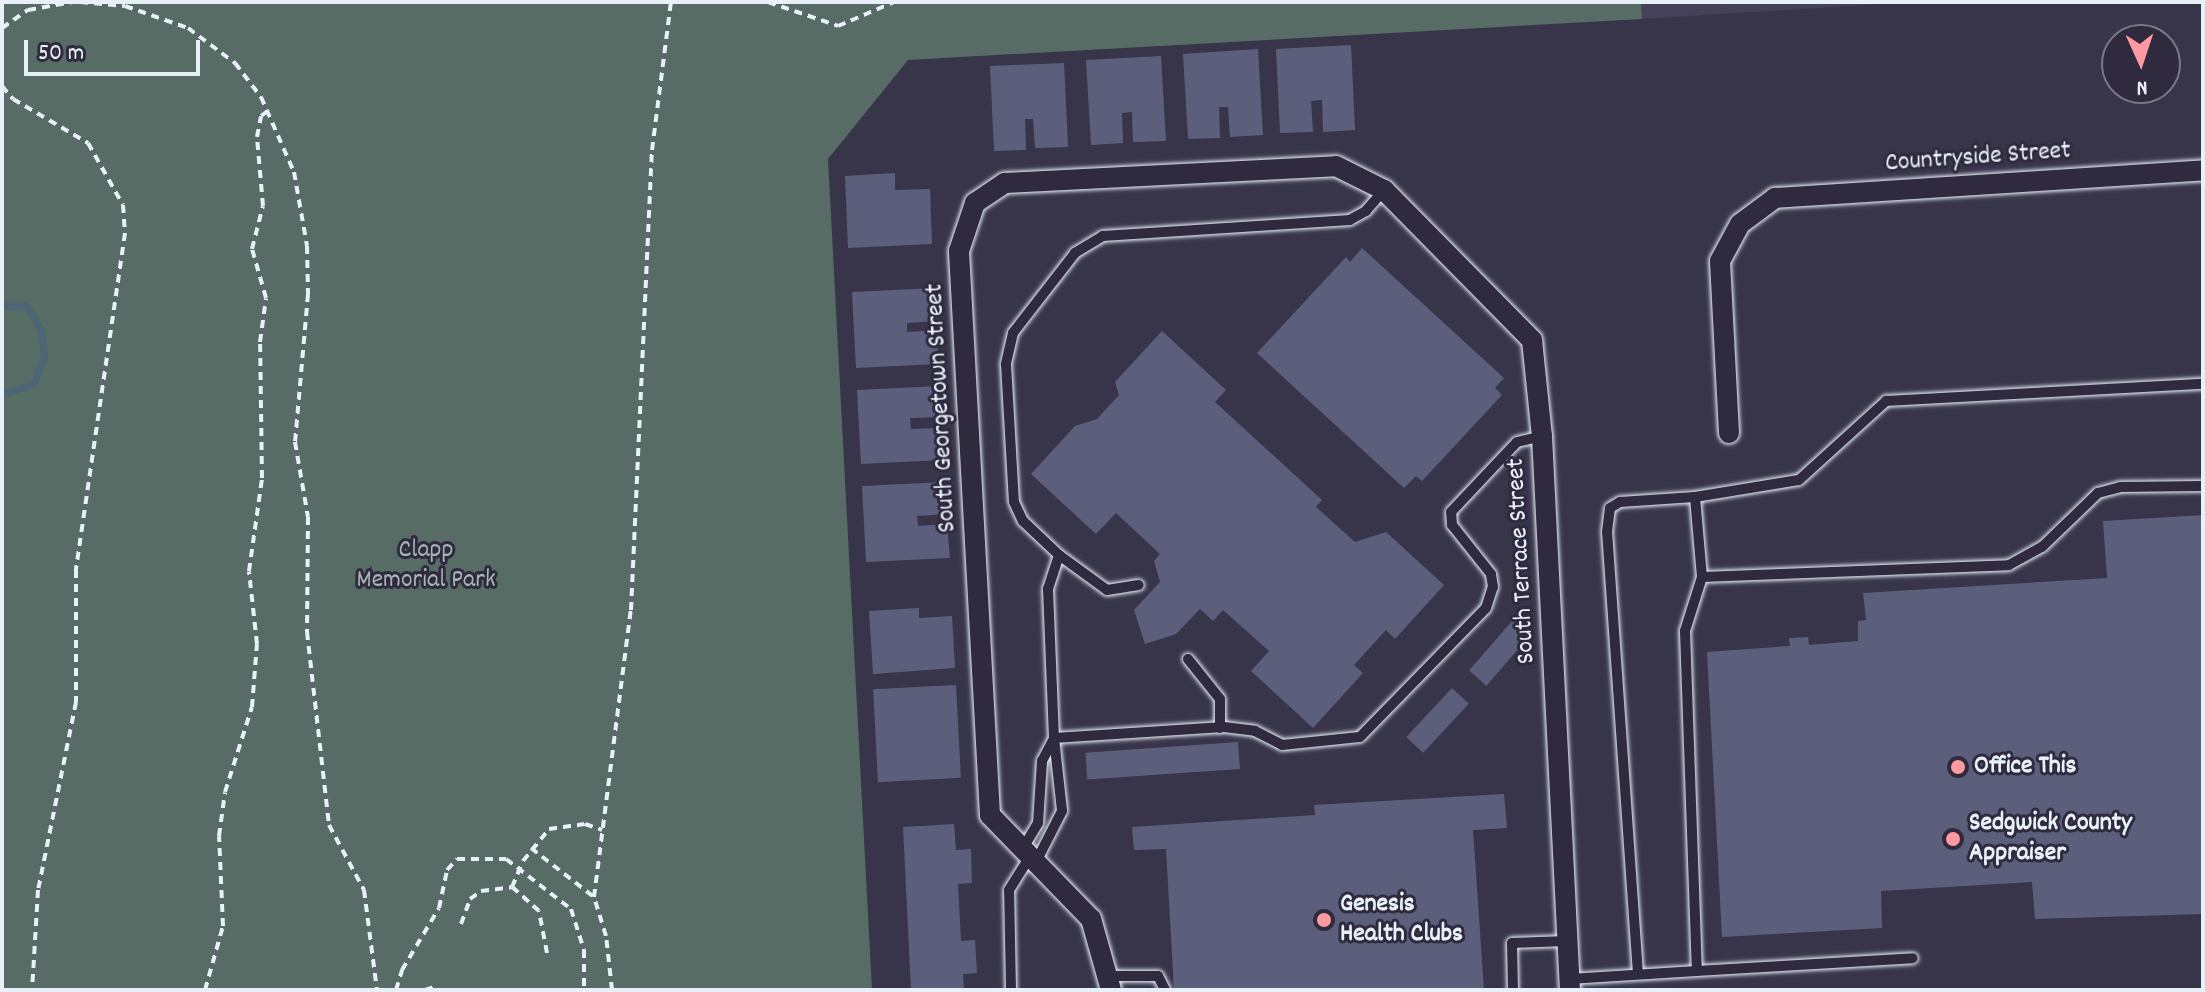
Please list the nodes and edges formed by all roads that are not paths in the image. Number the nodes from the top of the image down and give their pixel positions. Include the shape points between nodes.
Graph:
1 (2203, 170) edge
2 (1384, 190) junction
3 (2203, 384) edge
4 (1729, 433) dead end
5 (1542, 436) junction
6 (2203, 486) edge
7 (1695, 497) junction
8 (1059, 555) junction
9 (1702, 577) junction
10 (1139, 585) dead end
11 (1188, 659) dead end
12 (1220, 728) junction
13 (1054, 738) junction
14 (1030, 855) junction
15 (1567, 941) junction
16 (1913, 958) dead end
17 (1697, 971) junction
18 (1638, 974) junction
19 (1111, 983) edge
20 (1569, 984) edge
21 (1011, 990) edge
22 (1165, 990) edge
23 (1513, 990) edge

1 - 4 street, Countryside Street via 1775,198 1740,224 1720,261
2 - 5 street, South Terrace Street via 1532,340
2 - 8 lane via 1350,220 1103,236 1075,253 1007,344 1014,502 1023,521
2 - 14 street, South Georgetown Street via 1336,166 1005,183 975,203 959,251 990,815
3 - 7 lane via 1886,401 1799,480
5 - 12 lane via 1517,442 1451,512 1452,525 1486,563 1491,598 1371,730 1341,743 1296,746 1255,731
5 - 15 street, South Terrace Street
6 - 9 lane via 2120,487 2098,493 2042,547 2009,565
7 - 9 lane
7 - 18 lane via 1620,502 1607,516
8 - 10 lane via 1107,590
8 - 13 lane via 1048,589
9 - 17 lane via 1685,631
11 - 12 lane via 1220,699
12 - 13 lane
13 - 14 lane via 1042,761
13 - 14 lane via 1062,811
14 - 19 street, South Georgetown Street via 1091,919
14 - 21 lane via 1009,890
15 - 20 street, South Terrace Street
15 - 23 lane via 1512,943
16 - 17 lane
17 - 18 lane
18 - 20 lane
19 - 22 lane via 1158,976

